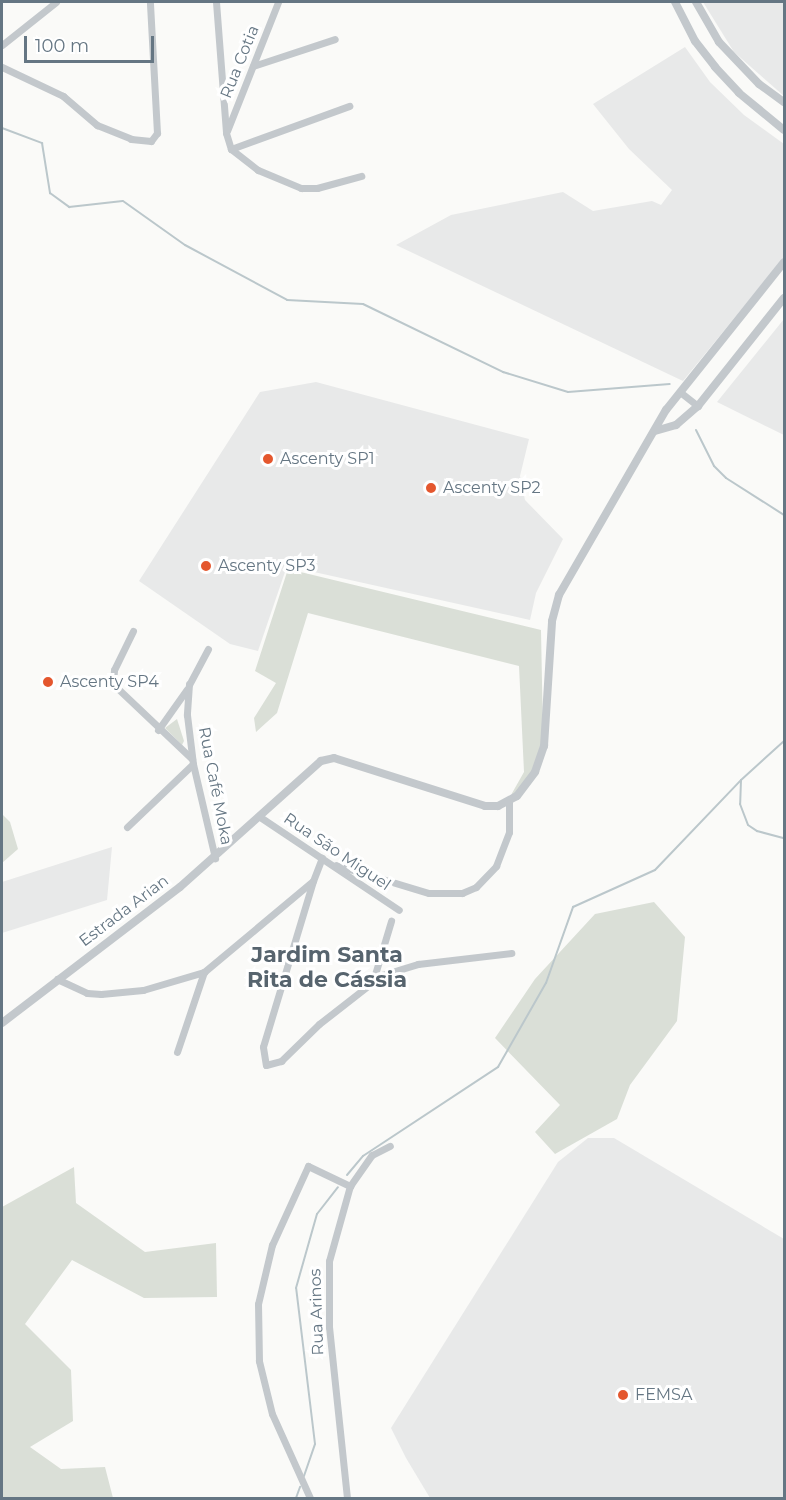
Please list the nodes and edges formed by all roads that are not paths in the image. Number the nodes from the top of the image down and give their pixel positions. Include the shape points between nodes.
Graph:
1 (56, 2) edge
2 (150, 2) edge
3 (216, 2) edge
4 (278, 2) edge
5 (675, 2) edge
6 (696, 2) edge
7 (335, 39) dead end
8 (2, 45) edge
9 (253, 66) junction
10 (2, 67) edge
11 (784, 102) edge
12 (349, 106) dead end
13 (784, 130) edge
14 (226, 133) junction
15 (231, 149) junction
16 (361, 176) dead end
17 (784, 262) edge
18 (784, 298) edge
19 (680, 392) junction
20 (698, 406) junction
21 (656, 431) junction
22 (133, 631) dead end
23 (208, 649) dead end
24 (189, 684) junction
25 (158, 730) junction
26 (192, 761) junction
27 (509, 802) junction
28 (260, 817) junction
29 (127, 827) dead end
30 (215, 858) junction
31 (322, 858) junction
32 (336, 865) junction
33 (314, 881) junction
34 (399, 910) dead end
35 (391, 921) dead end
36 (511, 954) dead end
37 (204, 972) junction
38 (57, 979) junction
39 (373, 981) junction
40 (2, 1023) edge
41 (177, 1053) dead end
42 (390, 1146) dead end
43 (350, 1186) junction
44 (310, 1498) edge
45 (347, 1498) edge

1 - 8 street
2 - 10 street via 156,138 144,142 131,139 87,120 63,96
3 - 14 street
4 - 9 street, Rua Cotia
5 - 13 street via 715,67 739,93
6 - 11 street via 719,42 759,84
7 - 9 street
9 - 14 street, Rua Cotia
12 - 15 street
14 - 15 street
15 - 16 street via 265,174 301,188 317,188
17 - 19 street
18 - 20 street
19 - 20 street
19 - 21 street
20 - 21 street via 676,425
21 - 27 street via 630,467 554,607 549,712 541,760 526,786
22 - 25 street via 114,670 113,684
23 - 24 street, Rua Café Moka
24 - 25 street, Rua Café Moka
24 - 26 street, Rua Café Moka via 187,715
25 - 26 street
26 - 29 street
26 - 30 street, Rua Café Moka
27 - 28 street, Estrada Arian via 484,806 334,758 314,766
27 - 32 street via 509,832 496,866 476,887 462,893 429,893
28 - 30 street, Estrada Arian
28 - 31 street, Rua São Miguel
30 - 38 street, Estrada Arian
31 - 32 street, Rua São Miguel
31 - 33 street
32 - 34 street, Rua São Miguel
33 - 37 street
33 - 39 street via 263,1047 262,1062 275,1065
35 - 39 street
36 - 39 street via 418,964
37 - 38 street via 142,990 110,994 87,993
37 - 41 street
38 - 40 street, Estrada Arian
42 - 43 street, Rua Arinos via 372,1155
43 - 44 street via 308,1166 287,1207 264,1272 258,1334 261,1369 272,1414
43 - 45 street, Rua Arinos via 333,1243 327,1287

